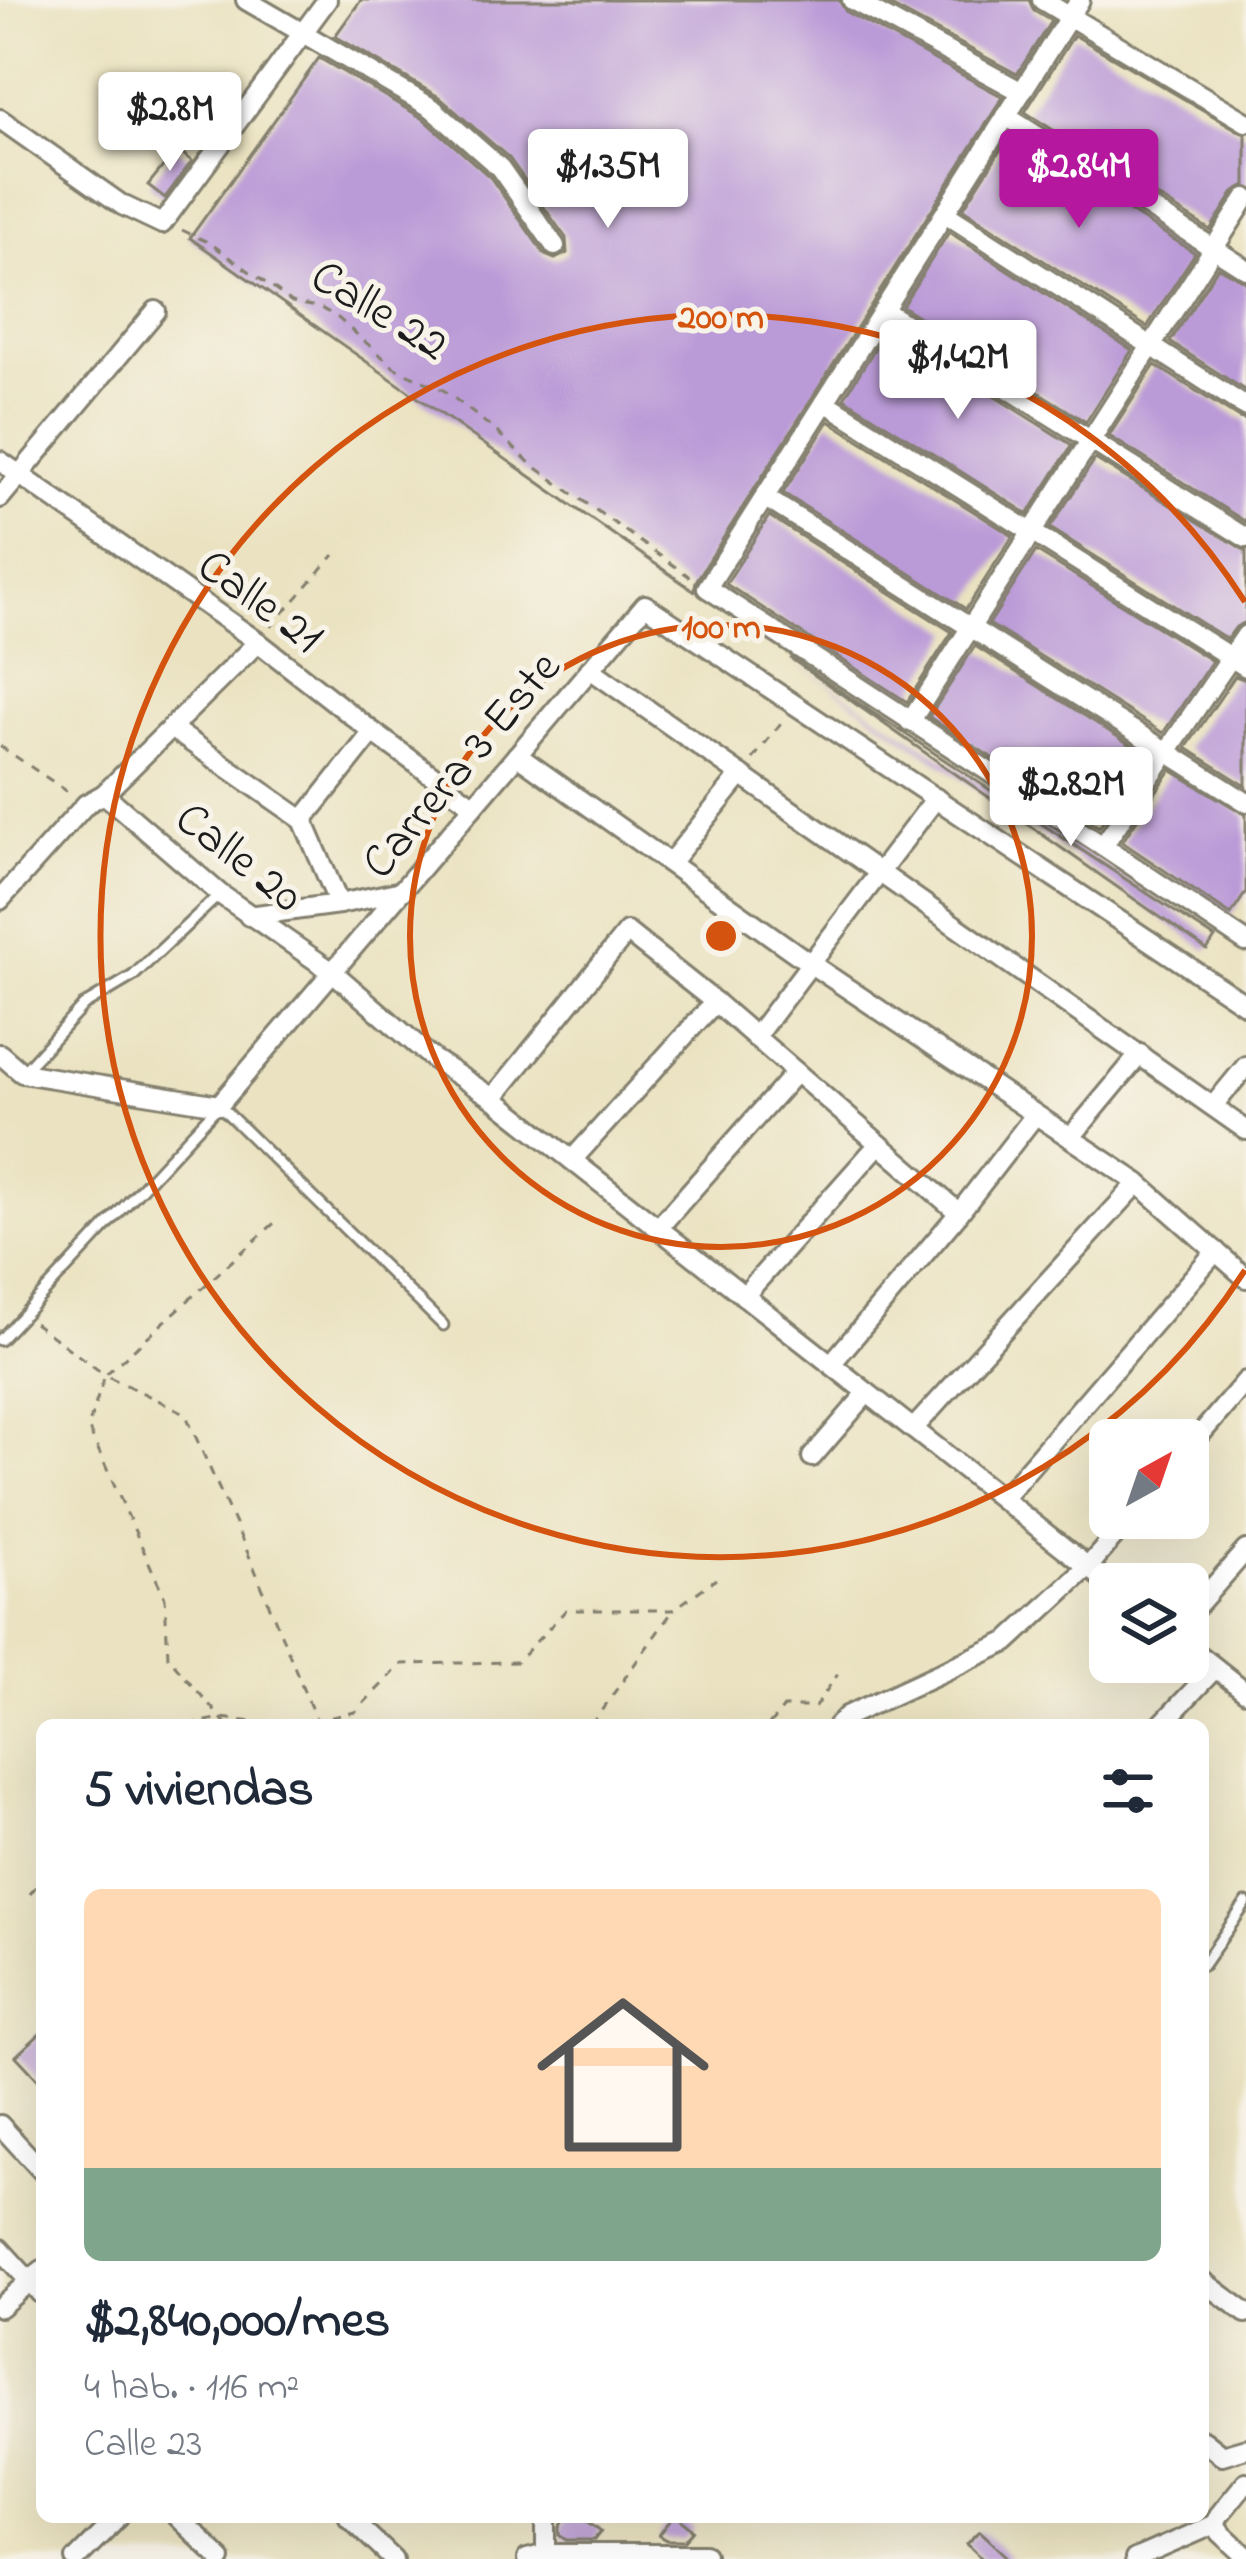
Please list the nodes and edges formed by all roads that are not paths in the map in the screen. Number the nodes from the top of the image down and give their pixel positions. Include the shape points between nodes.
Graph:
1 (246, 0) edge
2 (327, 0) edge
3 (852, 0) edge
4 (1042, 0) edge
5 (1075, 8) edge
6 (305, 33) junction
7 (1022, 92) junction
8 (1006, 116) junction
9 (0, 119) edge
10 (1246, 122) edge
11 (1246, 198) edge
12 (946, 214) junction
13 (555, 246) dead end
14 (1214, 248) junction
15 (1246, 269) edge
16 (883, 310) junction
17 (156, 311) dead end
18 (1150, 347) junction
19 (825, 402) junction
20 (1246, 407) edge
21 (1091, 440) junction
22 (0, 460) edge
23 (20, 474) junction
24 (764, 497) junction
25 (0, 498) edge
26 (1032, 532) junction
27 (1246, 538) edge
28 (970, 628) junction
29 (1246, 635) edge
30 (258, 642) junction
31 (1239, 662) edge
32 (590, 669) junction
33 (910, 722) junction
34 (171, 728) junction
35 (373, 732) junction
36 (1168, 752) junction
37 (517, 755) junction
38 (741, 775) junction
39 (104, 794) junction
40 (936, 798) junction
41 (1246, 802) edge
42 (474, 806) junction
43 (303, 820) junction
44 (1103, 846) junction
45 (670, 863) junction
46 (880, 872) junction
47 (402, 891) junction
48 (220, 894) junction
49 (0, 900) edge
50 (339, 904) junction
51 (249, 916) junction
52 (1246, 942) edge
53 (811, 964) junction
54 (334, 973) junction
55 (715, 1002) junction
56 (1246, 1005) edge
57 (755, 1037) junction
58 (0, 1054) edge
59 (1140, 1054) junction
60 (1246, 1066) edge
61 (796, 1072) junction
62 (22, 1073) junction
63 (493, 1098) junction
64 (219, 1105) junction
65 (1214, 1105) junction
66 (1035, 1115) junction
67 (1246, 1130) edge
68 (1072, 1137) junction
69 (879, 1144) junction
70 (572, 1160) junction
71 (1138, 1183) junction
72 (959, 1213) junction
73 (658, 1228) junction
74 (1216, 1251) junction
75 (1246, 1277) edge
76 (743, 1296) junction
77 (443, 1325) dead end
78 (0, 1340) edge
79 (831, 1364) junction
80 (1246, 1381) edge
81 (867, 1393) junction
82 (1209, 1424) edge
83 (913, 1429) junction
84 (812, 1457) dead end
85 (1002, 1499) junction
86 (1112, 1539) edge
87 (1246, 1550) edge
88 (1088, 1567) junction
89 (1209, 1592) edge
90 (1209, 1663) edge
91 (1215, 1668) junction
92 (1246, 1692) edge
93 (844, 1719) edge
94 (1167, 1719) edge
95 (1246, 1904) edge
96 (1209, 1956) edge
97 (0, 2125) edge
98 (36, 2164) edge
99 (0, 2249) edge
100 (36, 2280) edge
101 (36, 2283) edge
102 (1209, 2285) edge
103 (0, 2307) edge
104 (1246, 2312) edge
105 (1209, 2445) edge
106 (1246, 2448) edge
107 (1246, 2482) edge
108 (112, 2523) edge
109 (183, 2523) edge
110 (355, 2523) edge
111 (545, 2523) edge
112 (1215, 2524) junction
113 (705, 2554) dead end
114 (1246, 2555) edge
115 (537, 2557) edge
116 (76, 2559) edge
117 (220, 2559) edge
118 (393, 2559) edge
119 (1136, 2559) edge

1 - 6 street
2 - 6 street
3 - 7 street
4 - 5 street
5 - 7 street
5 - 10 street
6 - 9 street via 162,224
6 - 13 street via 432,108 500,168
7 - 8 street
8 - 12 street
8 - 14 street
11 - 14 street
12 - 16 street
12 - 18 street
14 - 15 street
14 - 18 street
16 - 19 street
16 - 21 street
17 - 23 street
18 - 20 street
18 - 21 street
19 - 24 street
19 - 26 street
21 - 26 street
21 - 27 street
22 - 23 street, Calle 21
23 - 25 street
23 - 30 street, Calle 21
24 - 28 street
24 - 33 street via 706,588
26 - 28 street
26 - 31 street
28 - 33 street
28 - 36 street
29 - 31 street
30 - 34 street
30 - 35 street, Calle 21
31 - 36 street
32 - 37 street, Carrera 3 Este
32 - 38 street
32 - 40 street, Carrera 3 Este via 645,605
33 - 44 street
34 - 39 street
34 - 43 street
35 - 42 street, Calle 21
35 - 43 street
36 - 41 street
36 - 44 street
37 - 42 street, Carrera 3 Este
37 - 45 street
38 - 45 street
38 - 46 street
39 - 48 street, Calle 20
39 - 49 street
40 - 46 street
40 - 56 street
42 - 47 street, Carrera 3 Este
43 - 50 street
44 - 52 street
45 - 53 street
46 - 53 street
46 - 59 street
47 - 50 street
47 - 54 street, Carrera 3 Este
48 - 51 street, Calle 20
48 - 62 lane via 134,976 84,1005
50 - 51 street
51 - 54 street, Calle 20
53 - 57 street
53 - 66 street
54 - 63 street, Calle 20 via 433,1059
54 - 64 street, Carrera 3 Este
55 - 57 street
55 - 63 street via 626,932
55 - 70 street
57 - 61 street
58 - 62 street
59 - 65 street
59 - 68 street
60 - 65 street
61 - 69 street
61 - 73 street
62 - 64 street
63 - 70 street, Calle 20
64 - 77 lane
64 - 78 lane
65 - 67 street
66 - 68 street
66 - 72 street
68 - 71 street
69 - 72 street
69 - 76 street
70 - 73 street, Calle 20
71 - 74 street
71 - 83 street
72 - 79 street
73 - 76 street, Calle 20
74 - 75 street
74 - 85 street
76 - 79 street, Calle 20
79 - 81 street, Calle 20
80 - 82 street
81 - 83 street, Calle 20
81 - 84 street
83 - 85 street, Calle 20
85 - 88 street, Calle 20
86 - 88 street
87 - 89 street
88 - 93 street via 1007,1642
90 - 91 street
91 - 92 street
91 - 94 street
95 - 96 lane
97 - 98 street
99 - 100 street
101 - 103 street
102 - 104 street
105 - 106 street via 1222,2455
107 - 112 street
108 - 116 street
109 - 117 street
110 - 118 street
111 - 115 street
112 - 114 street
112 - 119 street
113 - 115 street

